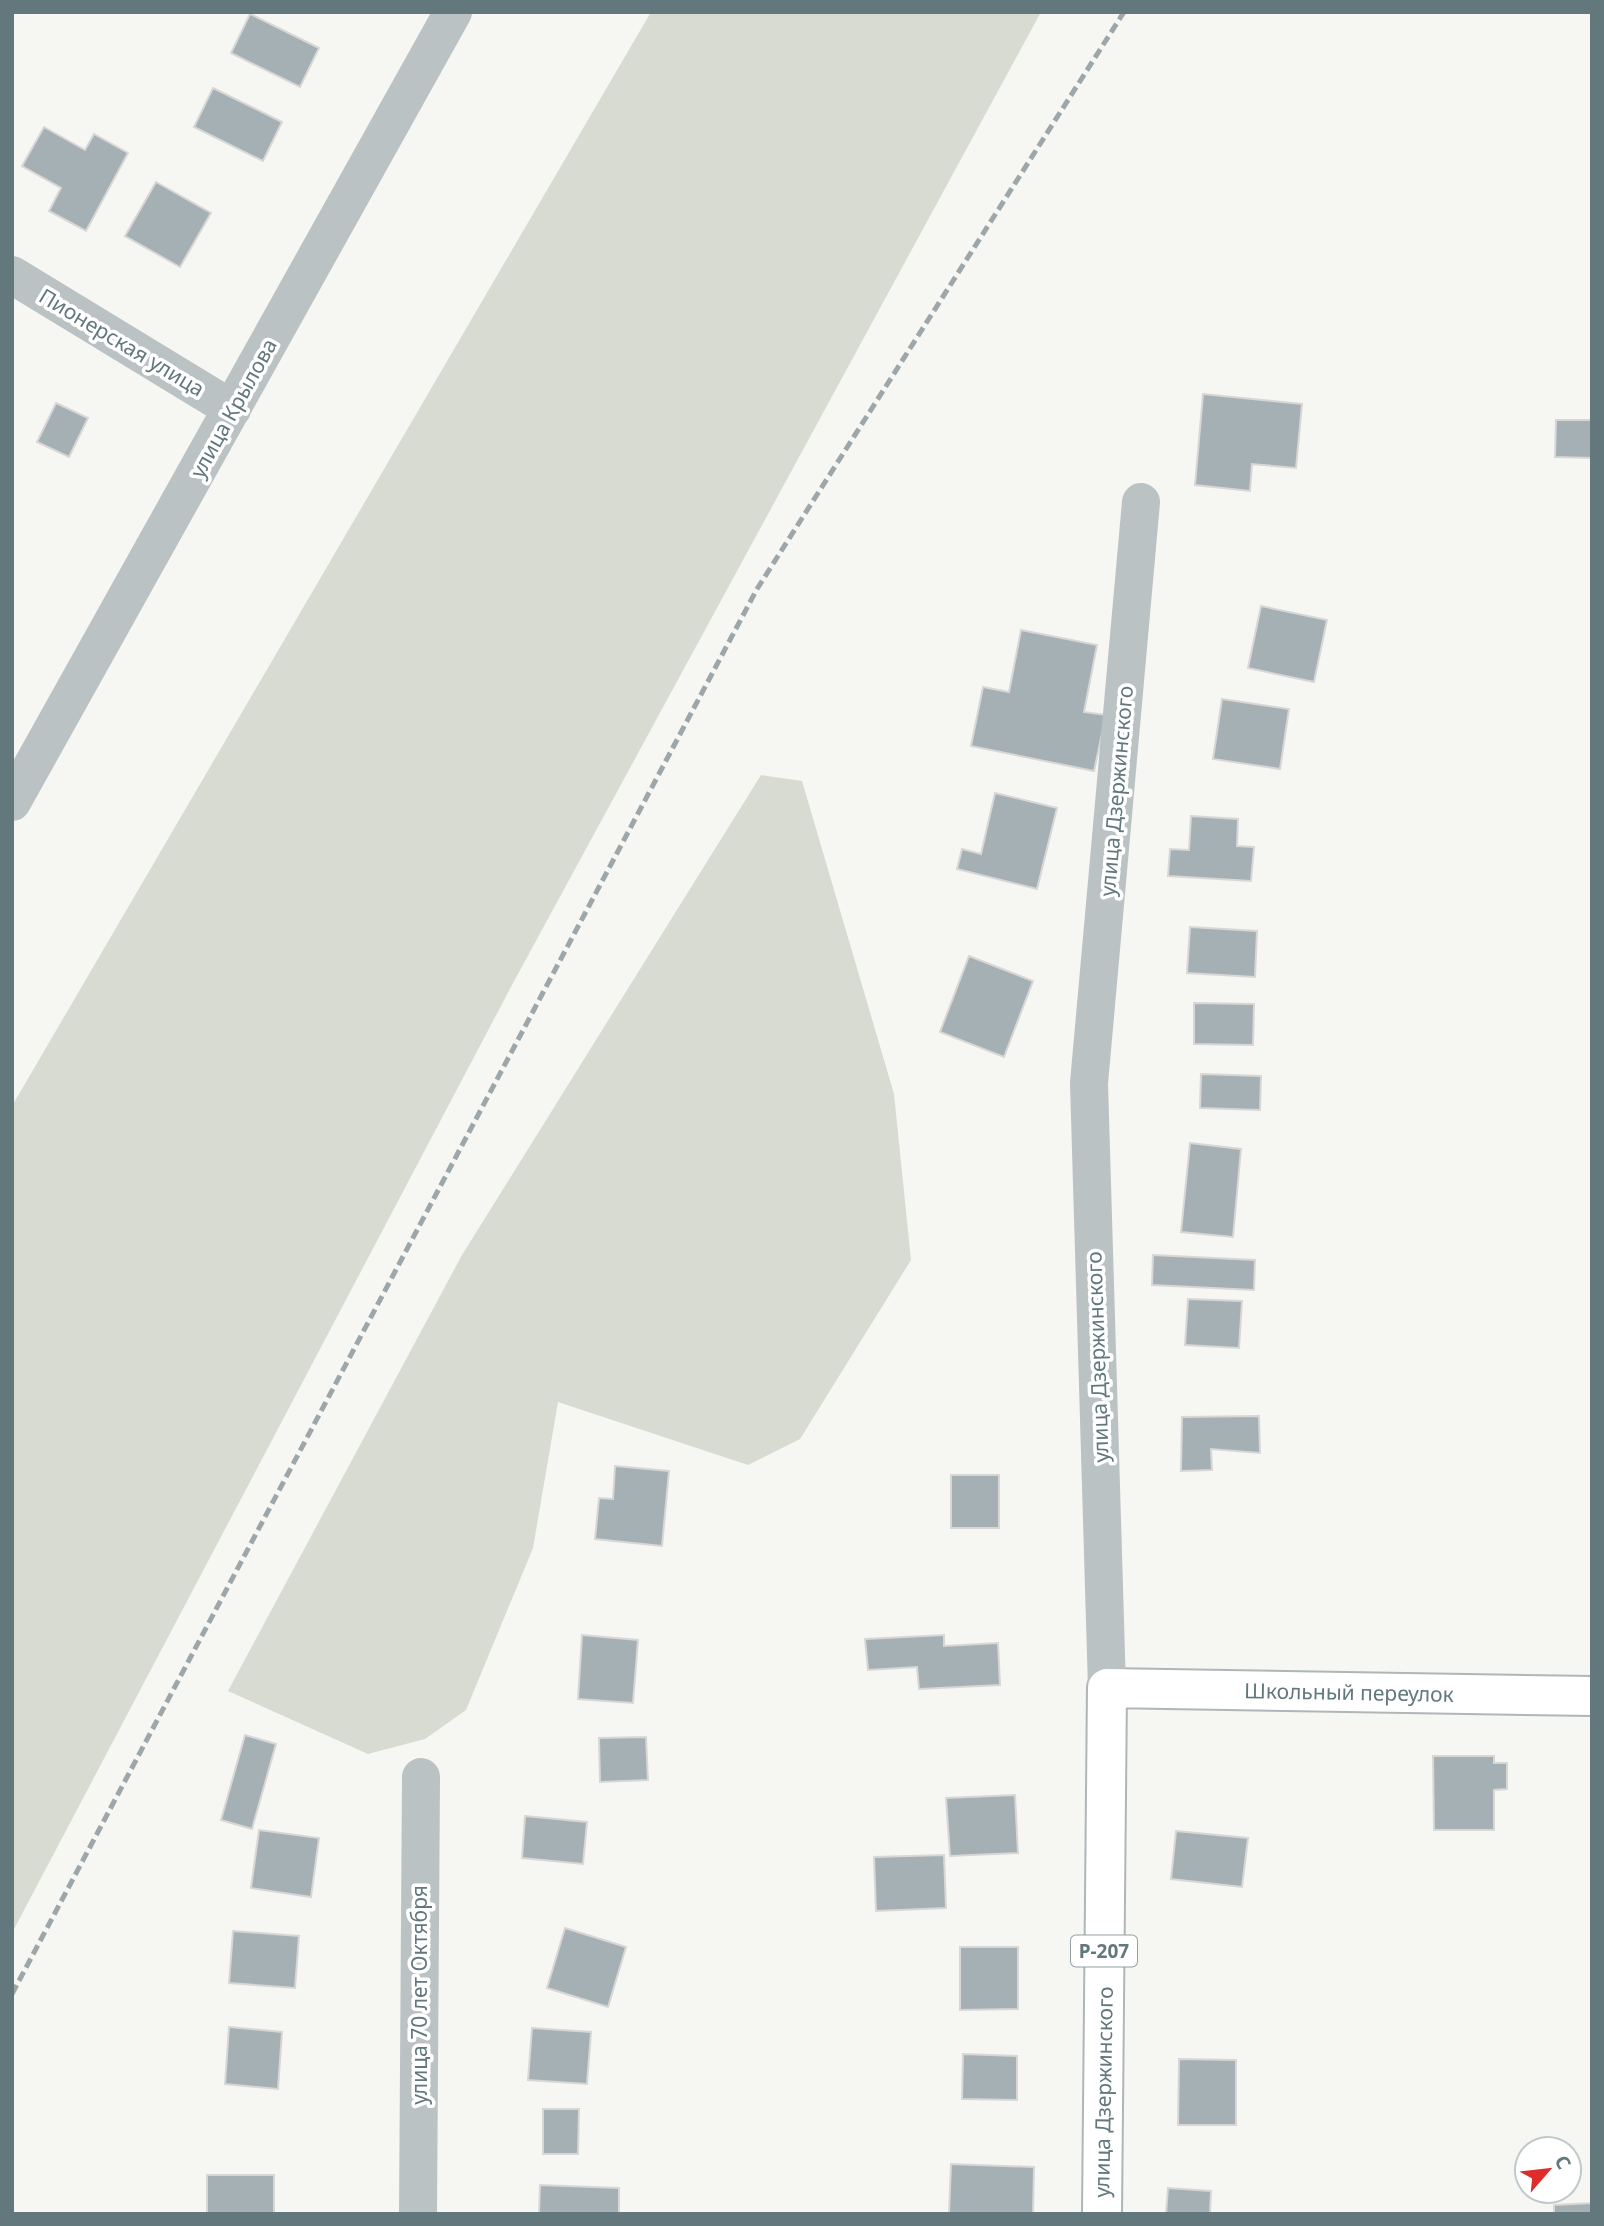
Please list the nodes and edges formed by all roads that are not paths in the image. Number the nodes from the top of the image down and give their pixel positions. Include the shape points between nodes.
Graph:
1 (453, 12) edge
2 (12, 275) edge
3 (232, 409) junction
4 (1142, 502) dead end
5 (12, 803) edge
6 (1107, 1688) junction
7 (1592, 1696) edge
8 (421, 1777) dead end
9 (418, 2214) edge
10 (1102, 2214) edge

1 - 3 street, улица Крылова
2 - 3 street, Пионерская улица
3 - 5 street, улица Крылова
4 - 6 street, улица Дзержинского via 1089,1083
6 - 7 main road, Школьный переулок
6 - 10 main road, улица Дзержинского / Р-207
8 - 9 street, улица 70 лет Октября

